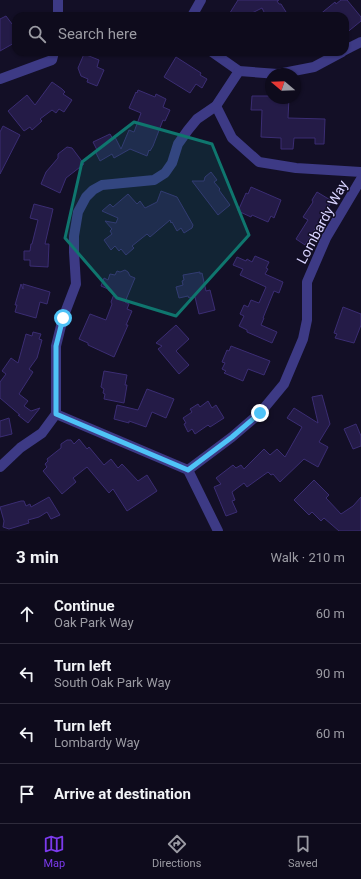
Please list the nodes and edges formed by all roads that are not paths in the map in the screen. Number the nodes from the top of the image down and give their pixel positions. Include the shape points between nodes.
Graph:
1 (58, 0) edge
2 (201, 0) edge
3 (58, 12) edge
4 (194, 12) edge
5 (361, 42) edge
6 (349, 48) edge
7 (53, 56) edge
8 (218, 56) edge
9 (335, 56) edge
10 (239, 71) junction
11 (0, 79) edge
12 (216, 106) junction
13 (361, 172) edge
14 (361, 179) edge
15 (56, 414) junction
16 (0, 467) edge
17 (188, 470) junction
18 (218, 531) edge

1 - 3 street
2 - 4 street
5 - 6 street
7 - 11 street via 52,60
8 - 10 street
9 - 10 street via 314,67 278,74
10 - 12 street
12 - 13 street via 232,138 259,162 296,168
12 - 15 street via 197,119 188,130 178,144 172,163 165,174 154,180 102,185 90,193 78,212 74,236 76,284 56,346
14 - 17 street, Lombardy Way via 326,238 307,282 307,320 303,339 284,384 260,413
15 - 16 street via 42,433 20,448
15 - 17 street
17 - 18 street

